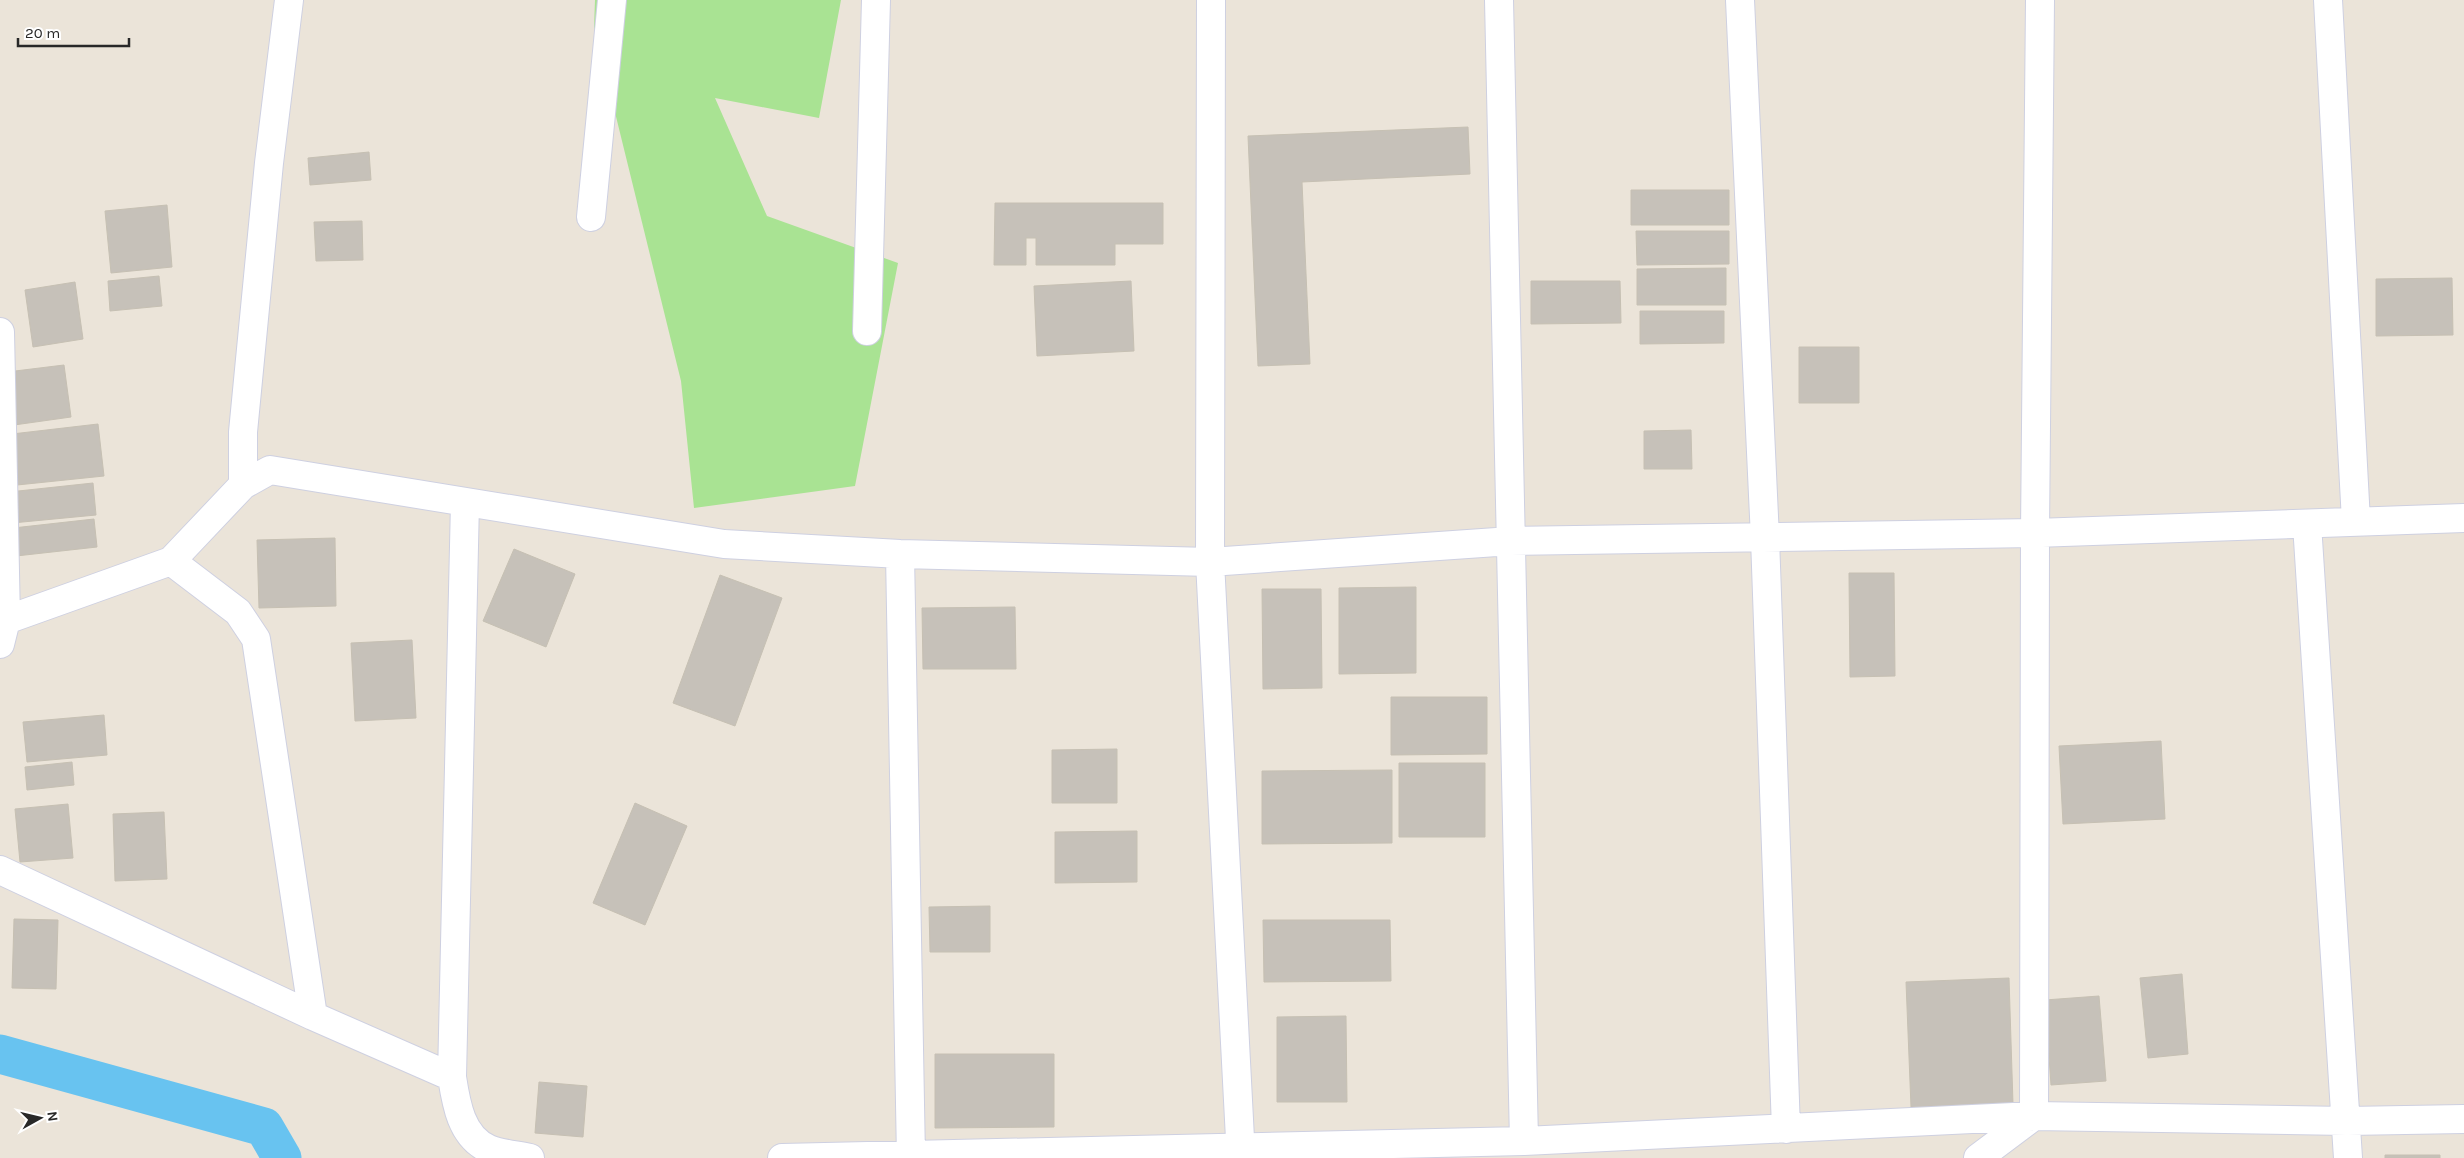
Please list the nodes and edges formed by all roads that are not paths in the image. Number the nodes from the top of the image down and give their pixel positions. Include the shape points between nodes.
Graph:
1 (289, 0) edge
2 (612, 0) edge
3 (876, 0) edge
4 (1211, 0) edge
5 (1498, 0) edge
6 (1740, 0) edge
7 (2040, 0) edge
8 (2328, 0) edge
9 (590, 217) dead end
10 (867, 331) dead end
11 (0, 333) edge
12 (243, 485) junction
13 (465, 502) junction
14 (2464, 518) edge
15 (2356, 521) junction
16 (2307, 524) junction
17 (2035, 533) junction
18 (1765, 538) junction
19 (1511, 541) junction
20 (900, 554) junction
21 (171, 561) junction
22 (1210, 562) junction
23 (3, 632) edge
24 (0, 870) edge
25 (313, 1016) junction
26 (452, 1077) junction
27 (2034, 1116) junction
28 (2464, 1119) edge
29 (2347, 1121) junction
30 (1786, 1129) junction
31 (1524, 1141) junction
32 (1241, 1153) edge
33 (911, 1157) edge
34 (530, 1158) edge
35 (782, 1158) edge
36 (1978, 1158) edge
37 (2348, 1158) edge

1 - 12 street via 269,163 243,432
2 - 9 street
3 - 10 street
4 - 22 street
5 - 19 street
6 - 18 street
7 - 17 street
8 - 15 street
11 - 23 street
12 - 13 street via 270,470
12 - 21 street
13 - 20 street via 724,544
13 - 26 street
14 - 15 street
15 - 16 street
16 - 17 street
16 - 29 street
17 - 18 street
17 - 27 street
18 - 19 street
18 - 30 street
19 - 22 street
19 - 31 street
20 - 22 street
20 - 33 street
21 - 23 street
21 - 25 street via 238,612 256,639
22 - 32 street
24 - 25 street
25 - 26 street
26 - 34 street via 463,1122 472,1138 489,1149
27 - 29 street
27 - 30 street
27 - 36 street
28 - 29 street
29 - 37 street
30 - 31 street
31 - 32 street
32 - 33 street
33 - 35 street

